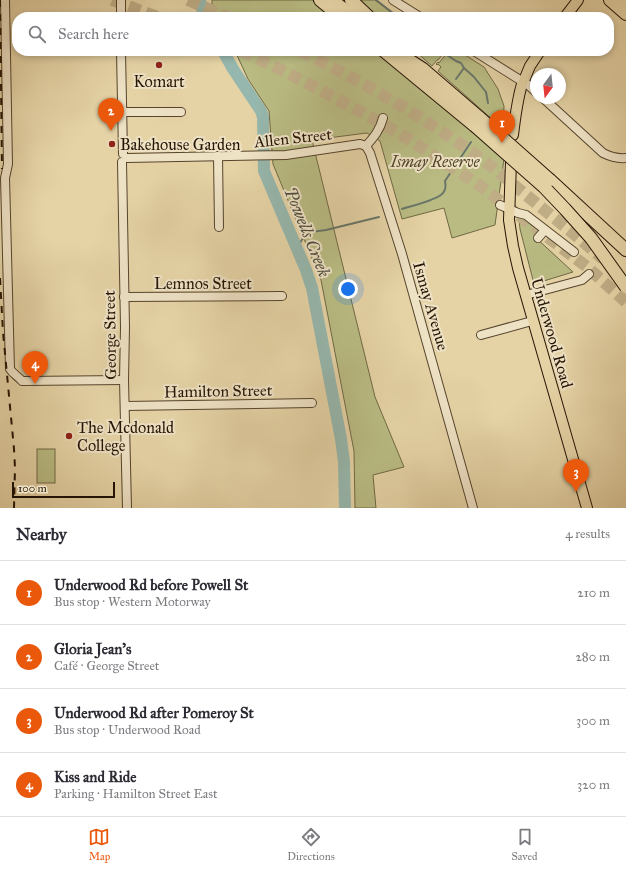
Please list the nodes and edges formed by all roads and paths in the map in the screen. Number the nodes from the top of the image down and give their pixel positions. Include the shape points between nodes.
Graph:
1 (5, 0) edge
2 (121, 0) edge
3 (320, 0) edge
4 (332, 0) edge
5 (351, 0) edge
6 (393, 0) edge
7 (578, 0) edge
8 (610, 0) edge
9 (121, 12) edge
10 (336, 12) edge
11 (348, 12) edge
12 (364, 12) edge
13 (412, 12) edge
14 (569, 12) edge
15 (626, 14) edge
16 (121, 56) edge
17 (391, 56) edge
18 (403, 56) edge
19 (411, 56) edge
20 (482, 56) edge
21 (537, 56) edge
22 (423, 69) junction
23 (523, 81) junction
24 (530, 87) edge
25 (550, 104) edge
26 (122, 112) junction
27 (181, 112) dead end
28 (383, 118) dead end
29 (478, 122) junction
30 (513, 135) dead end
31 (366, 146) junction
32 (218, 156) junction
33 (124, 158) junction
34 (626, 158) edge
35 (511, 162) dead end
36 (505, 207) junction
37 (219, 227) dead end
38 (545, 230) junction
39 (538, 238) dead end
40 (626, 250) edge
41 (574, 252) dead end
42 (589, 274) dead end
43 (626, 287) edge
44 (526, 294) junction
45 (282, 296) dead end
46 (124, 297) junction
47 (532, 321) junction
48 (481, 335) dead end
49 (124, 380) junction
50 (312, 403) dead end
51 (125, 406) junction
52 (127, 508) edge
53 (473, 508) edge
54 (587, 508) edge

1 - 49 street via 8,164 5,178 10,369 22,380
2 - 9 street
3 - 10 highway
4 - 11 highway
5 - 12 highway
6 - 13 street
7 - 14 main road
8 - 15 highway
16 - 26 street, George Street
17 - 29 highway
18 - 22 highway
19 - 22 highway
20 - 23 street
21 - 23 main road
22 - 29 highway
23 - 24 street
23 - 30 main road via 515,111
25 - 34 street via 603,153 619,159
26 - 27 street
26 - 33 street, George Street
28 - 31 street via 373,139
29 - 40 highway, bridge via 550,180
29 - 43 highway, bridge via 565,209
31 - 32 street, Allen Street via 360,144 287,155
31 - 53 street, Ismay Avenue via 402,254
32 - 33 street, Allen Street
32 - 37 street
33 - 46 street, George Street
35 - 36 main road, Underwood Road
36 - 38 street via 526,215
36 - 44 main road, Underwood Road
38 - 39 street
38 - 41 street
42 - 44 street via 582,280
44 - 47 main road, Underwood Road
45 - 46 street, Lemnos Street
46 - 49 street, George Street
47 - 48 street
47 - 54 main road, Underwood Road
49 - 51 street, George Street
50 - 51 street, Hamilton Street
51 - 52 street, George Street

